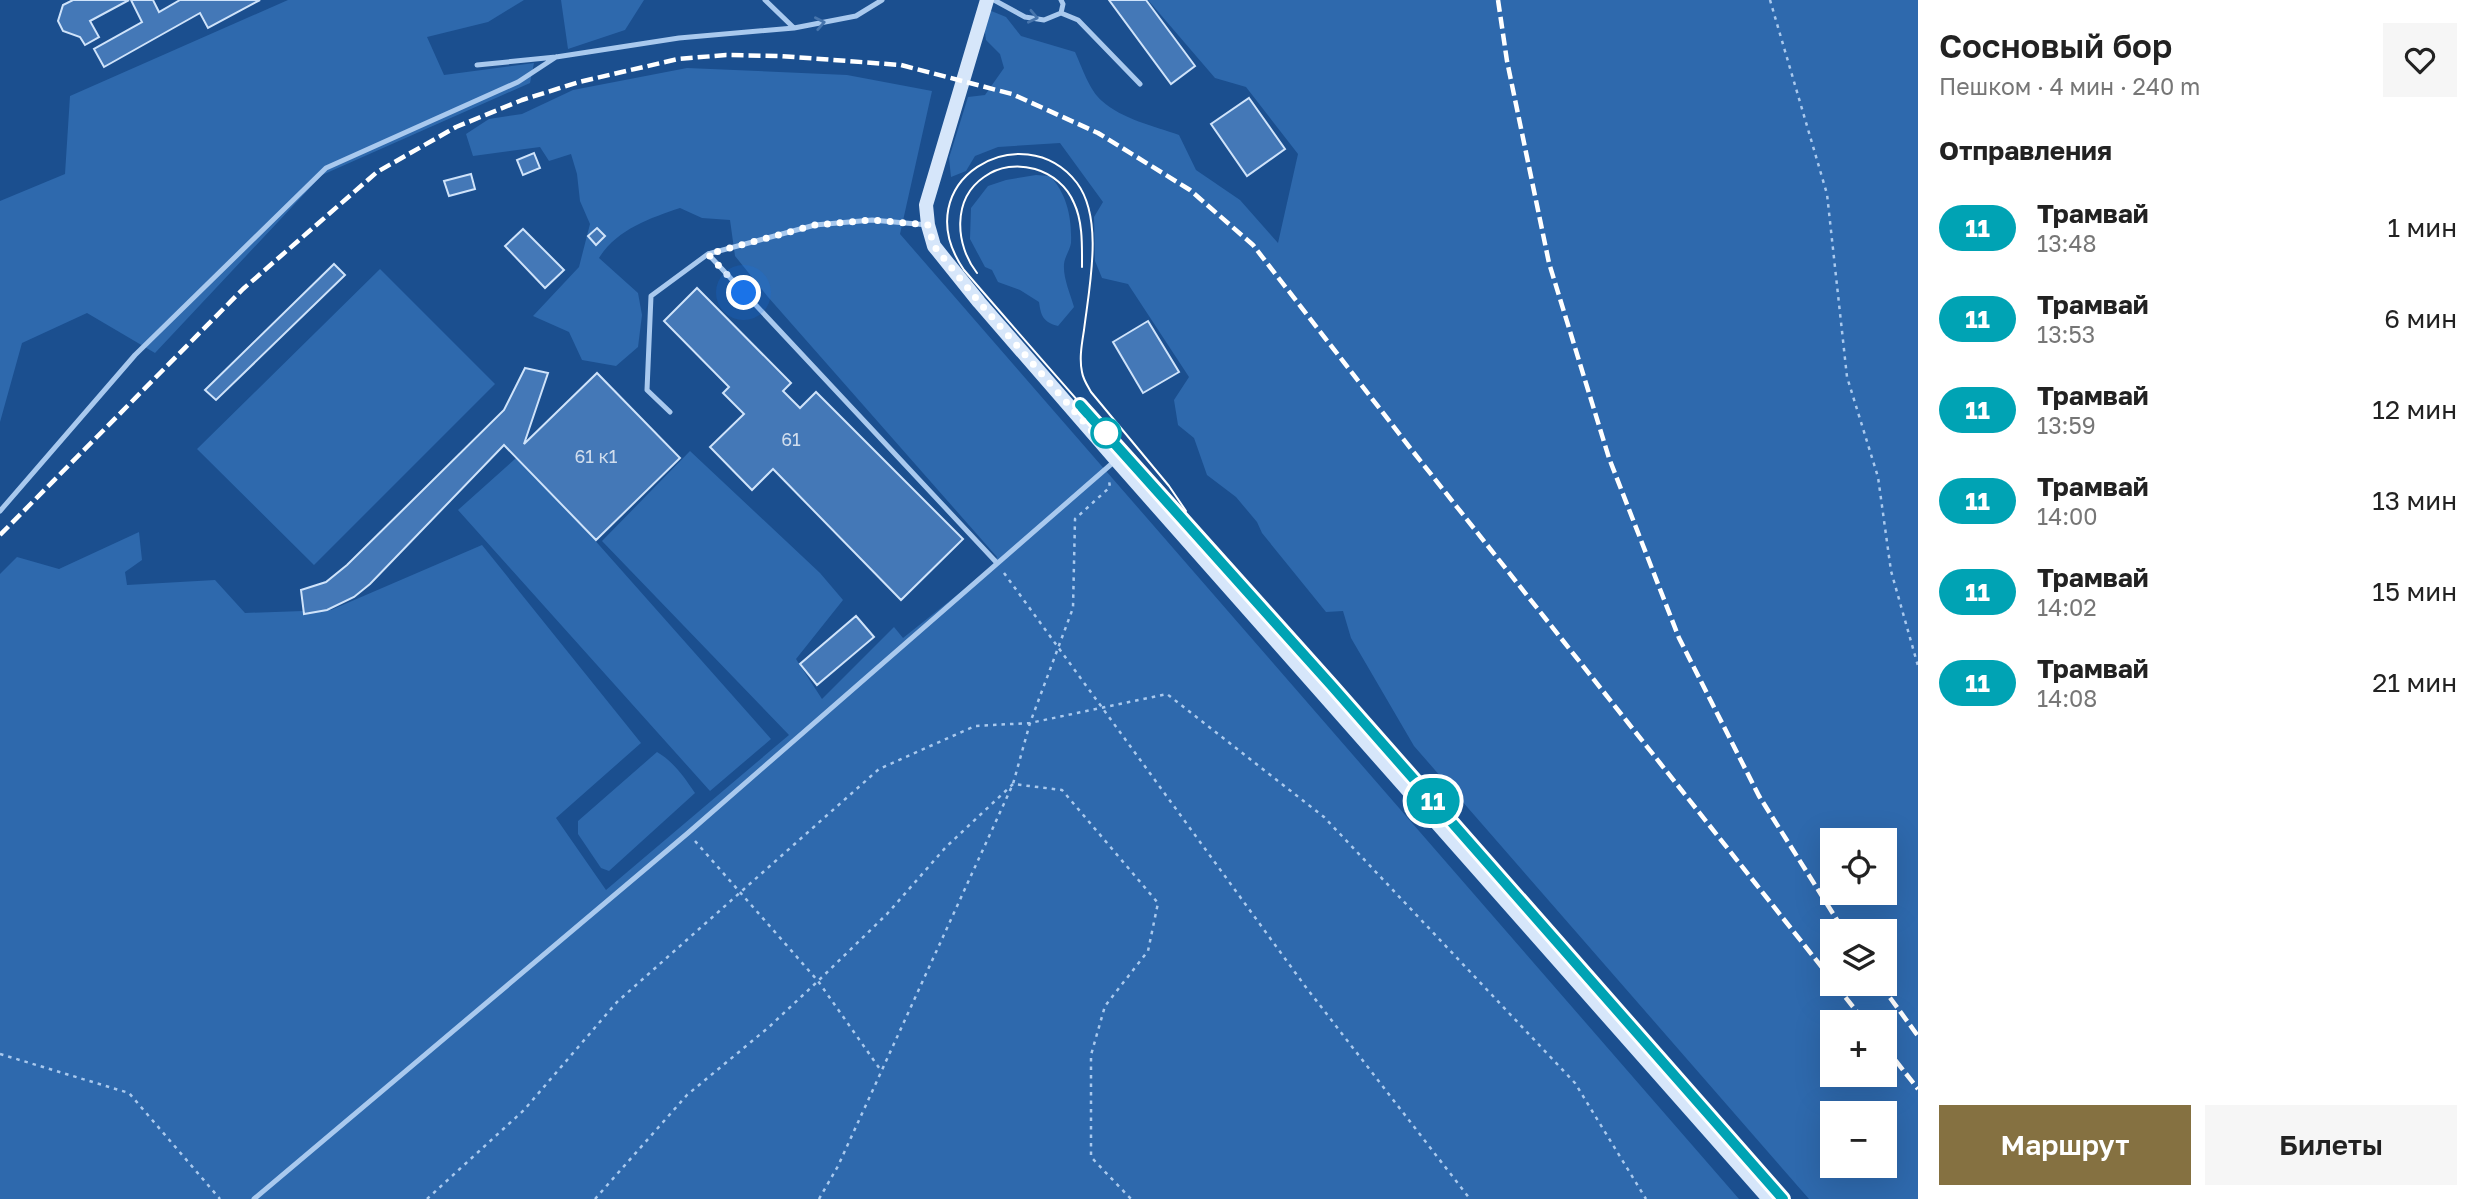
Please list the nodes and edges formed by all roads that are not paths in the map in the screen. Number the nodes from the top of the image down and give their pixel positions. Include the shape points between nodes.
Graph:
1 (765, 0) edge
2 (882, 0) edge
3 (986, 0) edge
4 (994, 0) edge
5 (1061, 0) edge
6 (1061, 13) junction
7 (794, 28) junction
8 (556, 57) junction
9 (477, 65) dead end
10 (1140, 83) dead end
11 (928, 225) junction
12 (708, 254) junction
13 (670, 412) dead end
14 (1112, 464) junction
15 (0, 510) edge
16 (997, 563) junction
17 (254, 1199) edge
18 (1769, 1199) edge

1 - 7 lane
7 -> 2 lane via 856,16
3 - 11 main road via 926,205
4 -> 6 lane via 1025,17 1044,20
5 - 6 lane
6 - 10 lane via 1078,20
7 - 8 lane via 679,38
8 - 9 lane
8 - 15 lane via 518,82 326,168 135,355
11 - 12 lane via 872,220 815,225
11 - 14 main road via 934,246
12 - 13 lane via 651,296 648,390
12 - 16 lane
14 - 16 lane
14 - 18 main road
16 - 17 lane via 688,833

